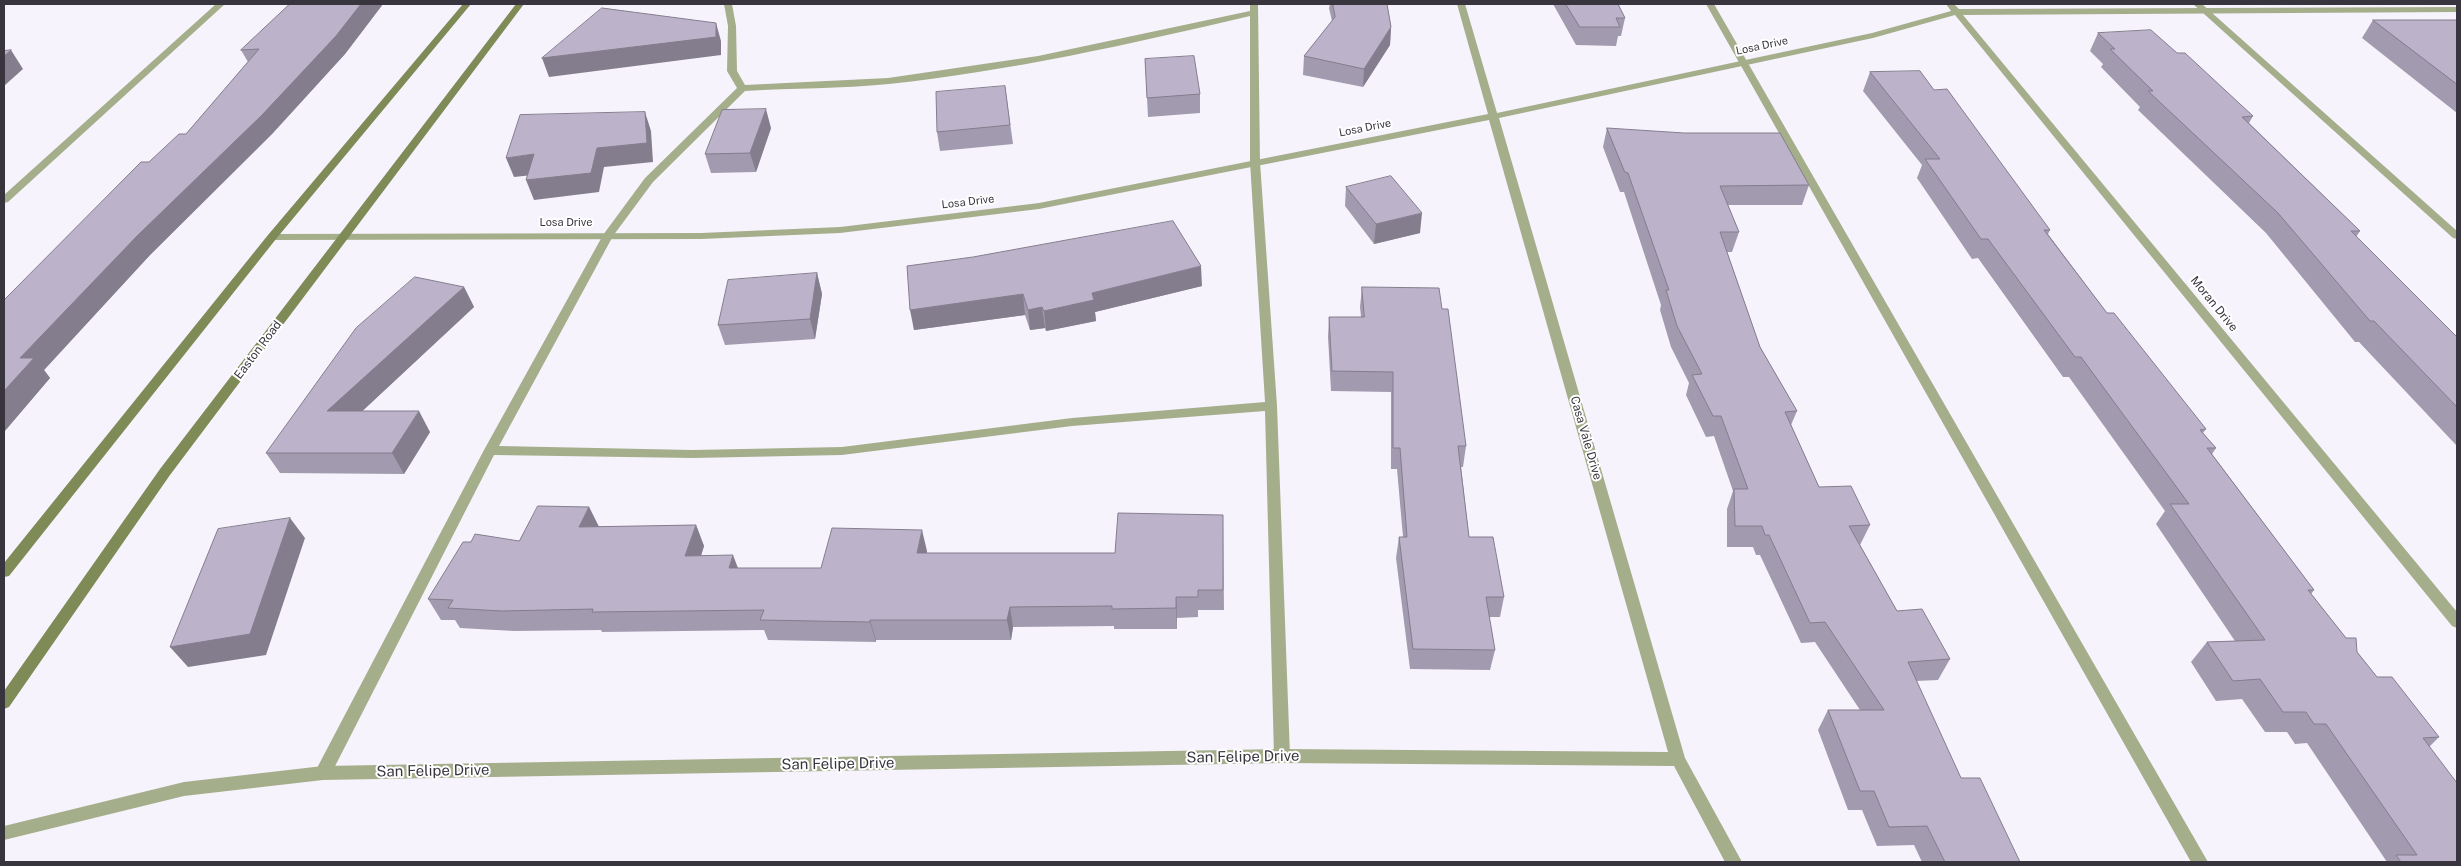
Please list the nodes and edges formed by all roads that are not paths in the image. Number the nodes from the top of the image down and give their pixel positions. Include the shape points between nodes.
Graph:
1 (222, 4) edge
2 (467, 4) edge
3 (520, 4) edge
4 (728, 4) edge
5 (1461, 4) edge
6 (1710, 4) edge
7 (2201, 7) edge
8 (1255, 8) edge
9 (1953, 8) edge
10 (2457, 9) edge
11 (1742, 63) junction
12 (742, 88) junction
13 (1494, 116) junction
14 (1255, 162) junction
15 (4, 200) edge
16 (608, 235) junction
17 (344, 236) junction
18 (2457, 236) edge
19 (272, 237) junction
20 (1271, 406) junction
21 (490, 450) junction
22 (4, 572) edge
23 (2457, 622) edge
24 (4, 703) edge
25 (1282, 756) junction
26 (1678, 759) junction
27 (323, 773) junction
28 (4, 833) edge
29 (1734, 862) edge
30 (2200, 862) edge

1 - 15 street
2 - 19 main road
3 - 17 main road, Easton Road
4 - 12 street via 732,26 732,71
5 - 13 street, Casa Vale Drive
6 - 11 street
7 - 9 street, Losa Drive
7 - 10 street, Losa Drive
7 - 18 street
8 - 12 street via 1175,31 1038,59 888,81
8 - 14 street
9 - 11 street, Losa Drive via 1873,35
9 - 23 street, Moran Drive
11 - 13 street, Losa Drive
11 - 30 street
12 - 16 street via 649,180
13 - 14 street, Losa Drive
13 - 26 street, Casa Vale Drive
14 - 16 street, Losa Drive via 1039,206 840,230 701,236
14 - 20 street
16 - 17 street, Losa Drive
16 - 21 street
17 - 19 street, Losa Drive
17 - 24 main road, Easton Road via 165,472
19 - 22 main road
20 - 21 street via 1072,422 842,451 693,454
20 - 25 street
21 - 27 street
25 - 26 street, San Felipe Drive
25 - 27 street, San Felipe Drive
26 - 29 street, Casa Vale Drive
27 - 28 street, San Felipe Drive via 184,789

